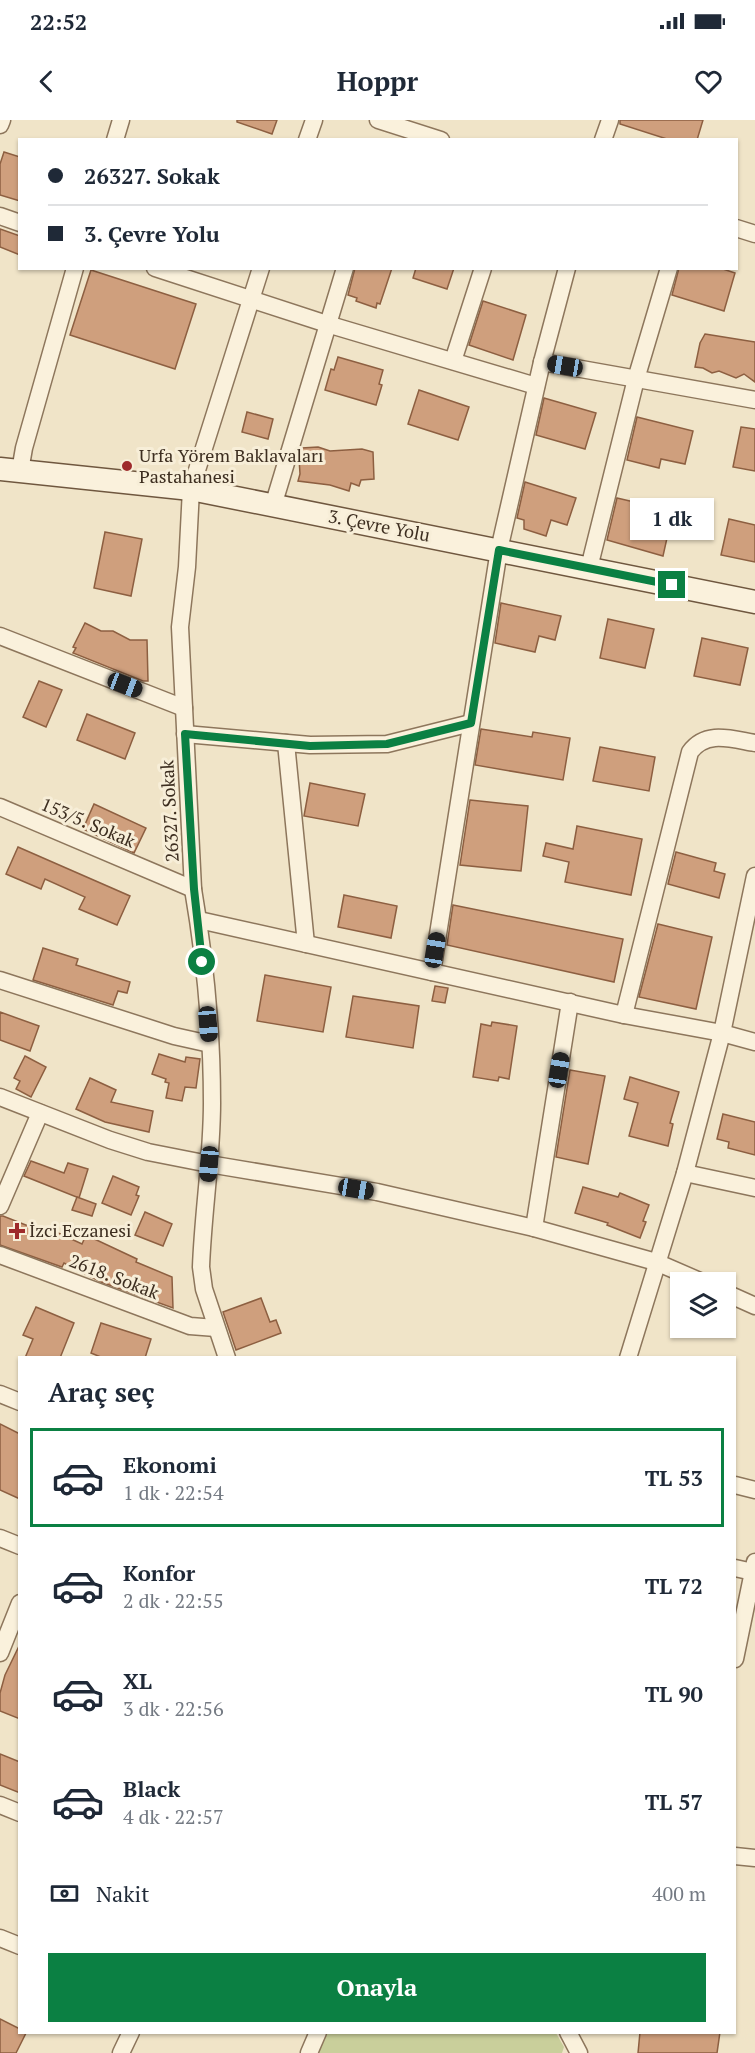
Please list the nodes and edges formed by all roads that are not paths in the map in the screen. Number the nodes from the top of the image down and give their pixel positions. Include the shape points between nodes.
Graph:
1 (2, 120) edge
2 (121, 120) edge
3 (314, 120) edge
4 (610, 120) edge
5 (0, 125) edge
6 (387, 126) edge
7 (116, 138) edge
8 (307, 138) edge
9 (433, 138) edge
10 (604, 138) edge
11 (0, 216) edge
12 (18, 222) edge
13 (738, 229) edge
14 (755, 234) edge
15 (74, 270) edge
16 (161, 270) edge
17 (260, 270) edge
18 (344, 270) edge
19 (482, 270) edge
20 (566, 270) edge
21 (668, 270) edge
22 (251, 299) junction
23 (327, 324) junction
24 (453, 361) junction
25 (542, 362) junction
26 (636, 379) junction
27 (536, 386) junction
28 (755, 400) edge
29 (10, 470) edge
30 (191, 489) junction
31 (273, 506) junction
32 (499, 550) junction
33 (589, 568) junction
34 (755, 602) edge
35 (0, 636) edge
36 (184, 708) junction
37 (471, 723) junction
38 (185, 734) junction
39 (286, 743) junction
40 (755, 743) edge
41 (0, 807) edge
42 (755, 876) edge
43 (194, 889) junction
44 (199, 921) junction
45 (306, 944) junction
46 (432, 972) junction
47 (0, 980) edge
48 (570, 1002) junction
49 (624, 1015) junction
50 (722, 1033) junction
51 (755, 1042) edge
52 (210, 1044) junction
53 (0, 1097) edge
54 (40, 1113) junction
55 (209, 1164) junction
56 (685, 1173) junction
57 (755, 1188) edge
58 (0, 1206) edge
59 (534, 1228) junction
60 (0, 1255) edge
61 (656, 1262) junction
62 (679, 1272) edge
63 (736, 1297) edge
64 (755, 1306) edge
65 (216, 1328) junction
66 (226, 1356) edge
67 (628, 1356) edge
68 (0, 1394) edge
69 (18, 1401) edge
70 (736, 1485) edge
71 (755, 1490) edge
72 (0, 1538) edge
73 (18, 1545) edge
74 (754, 1567) edge
75 (736, 1568) edge
76 (18, 1608) edge
77 (749, 1623) edge
78 (0, 1653) edge
79 (736, 1656) edge
80 (0, 1805) edge
81 (18, 1812) edge
82 (736, 1856) edge
83 (755, 1858) edge
84 (0, 1938) edge
85 (18, 1945) edge
86 (130, 2034) edge
87 (317, 2034) edge
88 (569, 2034) edge
89 (121, 2053) edge
90 (309, 2053) edge
91 (579, 2053) edge

1 - 5 street
2 - 7 street
3 - 8 street
4 - 10 street
6 - 9 street
11 - 12 street
13 - 14 street
15 - 29 street via 24,448
16 - 22 street
17 - 22 street, 26327. Sokak
18 - 23 street
19 - 24 street
20 - 25 street
21 - 26 street
22 - 23 street
22 - 30 street, 26327. Sokak
23 - 24 street
23 - 31 street
24 - 27 street
25 - 26 street
25 - 27 street
26 - 28 street
26 - 33 street
27 - 32 street
29 - 30 main road, 3. Çevre Yolu
30 - 31 main road, 3. Çevre Yolu
30 - 36 street, 26327. Sokak via 180,627
31 - 32 main road, 3. Çevre Yolu
32 - 33 main road, 3. Çevre Yolu
32 - 37 street
33 - 34 main road, 3. Çevre Yolu
35 - 36 street
36 - 38 street, 26327. Sokak
37 - 39 street via 387,744
37 - 46 street
38 - 39 street
38 - 43 street, 26327. Sokak
39 - 45 street
40 - 49 street via 708,738 690,752
41 - 43 street, 153/5. Sokak
42 - 50 street
43 - 44 street, 26327. Sokak
44 - 45 street
44 - 52 street, 26327. Sokak
45 - 46 street
46 - 48 street
47 - 52 street
48 - 49 street
48 - 59 street
49 - 50 street
50 - 51 street
50 - 56 street
52 - 55 street, 26327. Sokak
53 - 54 street
54 - 55 street via 148,1152
54 - 58 street
55 - 59 street via 377,1192
55 - 65 street, 26327. Sokak via 201,1267
56 - 57 street
56 - 61 street
59 - 61 street
60 - 65 street, 2618. Sokak via 190,1326
61 - 62 street
61 - 67 street
63 - 64 street
65 - 66 street, 26327. Sokak
68 - 69 street
70 - 71 street
72 - 73 street
74 - 75 street
74 - 77 street
76 - 78 street
77 - 79 street
80 - 81 street
82 - 83 street
84 - 85 street
86 - 89 street
87 - 90 street
88 - 91 street

